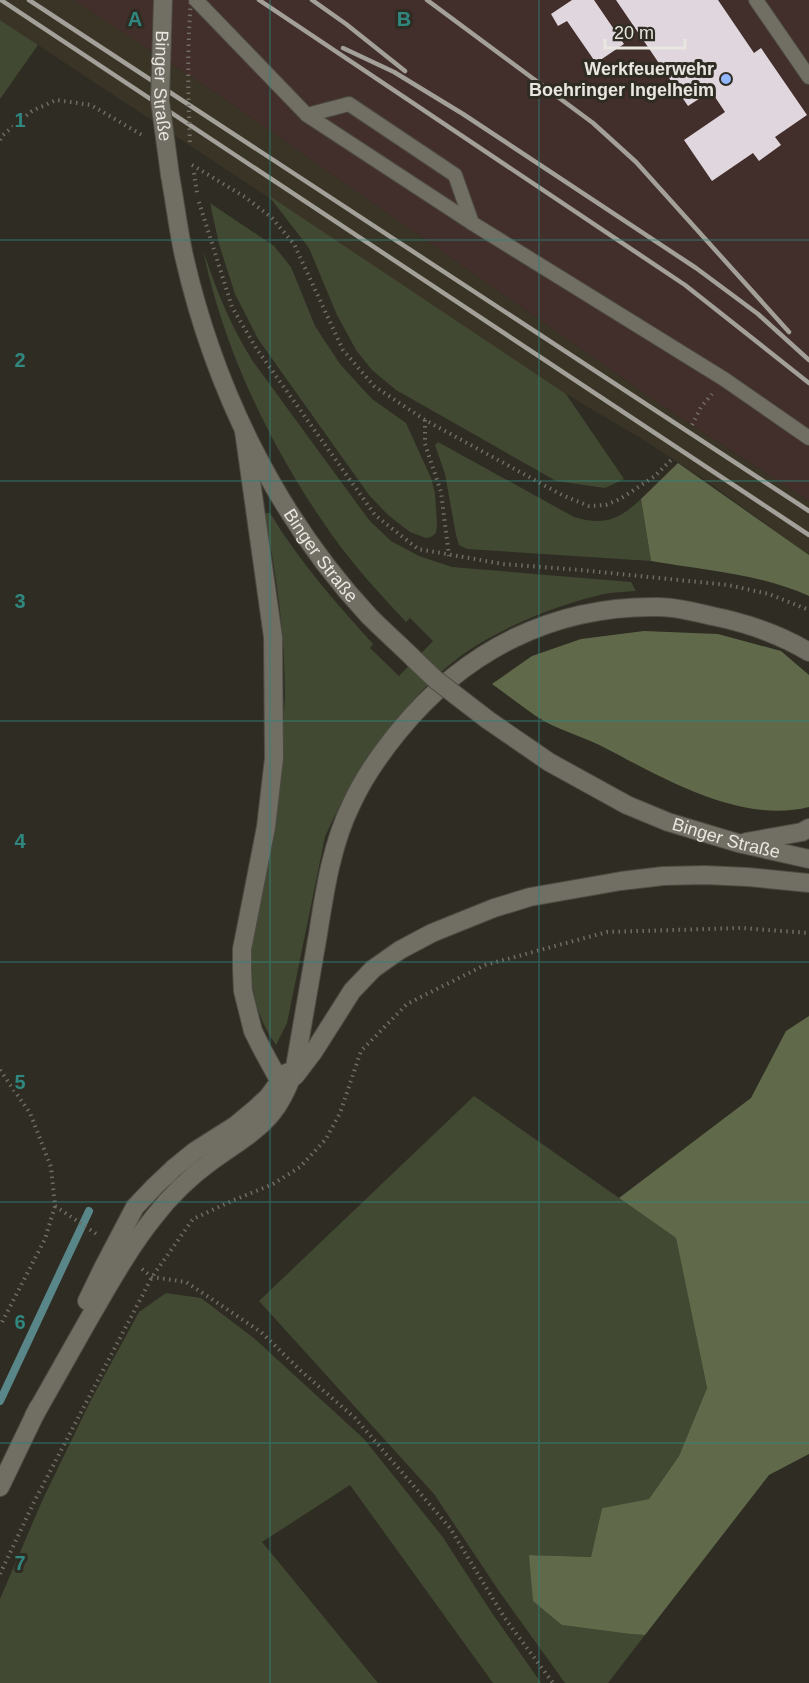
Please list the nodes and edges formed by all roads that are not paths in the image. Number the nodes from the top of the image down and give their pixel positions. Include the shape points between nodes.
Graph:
1 (163, 0) edge
2 (194, 0) edge
3 (756, 0) edge
4 (809, 77) edge
5 (307, 115) junction
6 (472, 224) junction
7 (244, 431) junction
8 (809, 438) edge
9 (809, 652) edge
10 (809, 828) edge
11 (738, 843) junction
12 (809, 859) edge
13 (809, 883) edge
14 (285, 1082) junction
15 (0, 1487) edge

1 - 7 main road, Binger Straße, bridge via 159,101 183,254 209,346
2 - 5 lane
3 - 4 lane
5 - 6 lane
5 - 6 lane via 349,104 455,175
6 - 8 lane via 724,380
7 - 11 main road, Binger Straße, bridge via 312,545 369,615 436,680 549,762 627,805
7 - 14 main road via 273,637 274,758 266,827 242,949 243,991 253,1031
9 - 14 main road via 753,625 721,617 661,607 624,608 587,613 524,633 449,679 417,709 384,750 347,813 327,880 298,1052
10 - 11 main road
11 - 12 main road, Binger Straße
13 - 14 main road via 716,875 663,876 530,897 485,912 432,933 373,969 352,991 314,1051
14 - 15 main road via 275,1111 265,1123 191,1178 140,1235 34,1416

